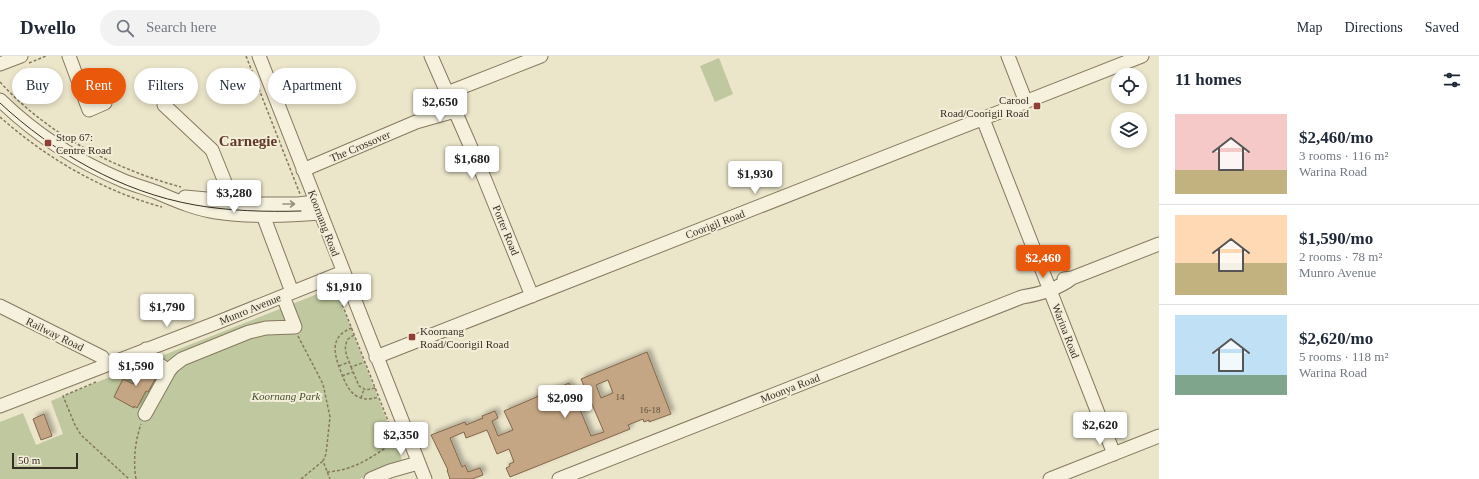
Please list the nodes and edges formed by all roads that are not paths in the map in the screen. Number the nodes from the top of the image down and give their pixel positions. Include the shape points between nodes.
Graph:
1 (21, 56) edge
2 (69, 56) edge
3 (259, 56) edge
4 (431, 56) edge
5 (541, 56) edge
6 (1008, 56) edge
7 (1142, 56) edge
8 (0, 64) edge
9 (73, 68) edge
10 (0, 100) edge
11 (451, 102) junction
12 (1026, 102) junction
13 (87, 104) edge
14 (103, 104) edge
15 (164, 105) dead end
16 (983, 119) junction
17 (303, 170) junction
18 (153, 192) junction
19 (233, 202) junction
20 (317, 207) junction
21 (263, 215) junction
22 (1159, 244) edge
23 (337, 274) junction
24 (1048, 287) junction
25 (288, 294) junction
26 (532, 296) junction
27 (0, 306) edge
28 (146, 350) junction
29 (371, 359) junction
30 (108, 364) junction
31 (169, 371) junction
32 (0, 406) edge
33 (145, 414) road end
34 (1159, 436) edge
35 (1114, 454) junction
36 (417, 459) junction
37 (371, 479) edge
38 (425, 479) edge
39 (558, 479) edge
40 (1050, 479) edge

1 - 8 street
2 - 9 street
3 - 17 street, Koornang Road
4 - 11 street, Porter Road
5 - 11 street, The Crossover
6 - 12 street
7 - 12 street, Coorigil Road
10 - 18 street via 35,130 75,157
11 - 17 street, The Crossover via 416,122
11 - 26 street, Porter Road
12 - 16 street, Coorigil Road
13 - 14 street via 89,110
15 - 19 street via 212,150
16 - 24 street, Warina Road
16 - 26 street, Coorigil Road
17 - 20 street, Koornang Road
18 - 19 street
18 - 21 street via 193,207 216,212
19 -> 20 street
20 - 21 street
20 - 23 street, Koornang Road
21 - 25 street
22 - 24 street, Moonya Road via 1072,278 1064,284
23 - 25 street, Munro Avenue
23 - 29 street, Koornang Road
24 - 35 street, Warina Road
24 - 39 street, Moonya Road via 1035,295 1022,297
25 - 28 street, Munro Avenue
25 - 31 street via 295,327 266,328 249,332 182,359
26 - 29 street, Coorigil Road
27 - 30 street, Railway Road via 102,357
28 - 30 street, Munro Avenue
28 - 31 street via 151,359
29 - 36 street, Koornang Road
30 - 32 street, Munro Avenue
31 - 33 street
34 - 35 street
35 - 40 street
36 - 37 street
36 - 38 street, Koornang Road

